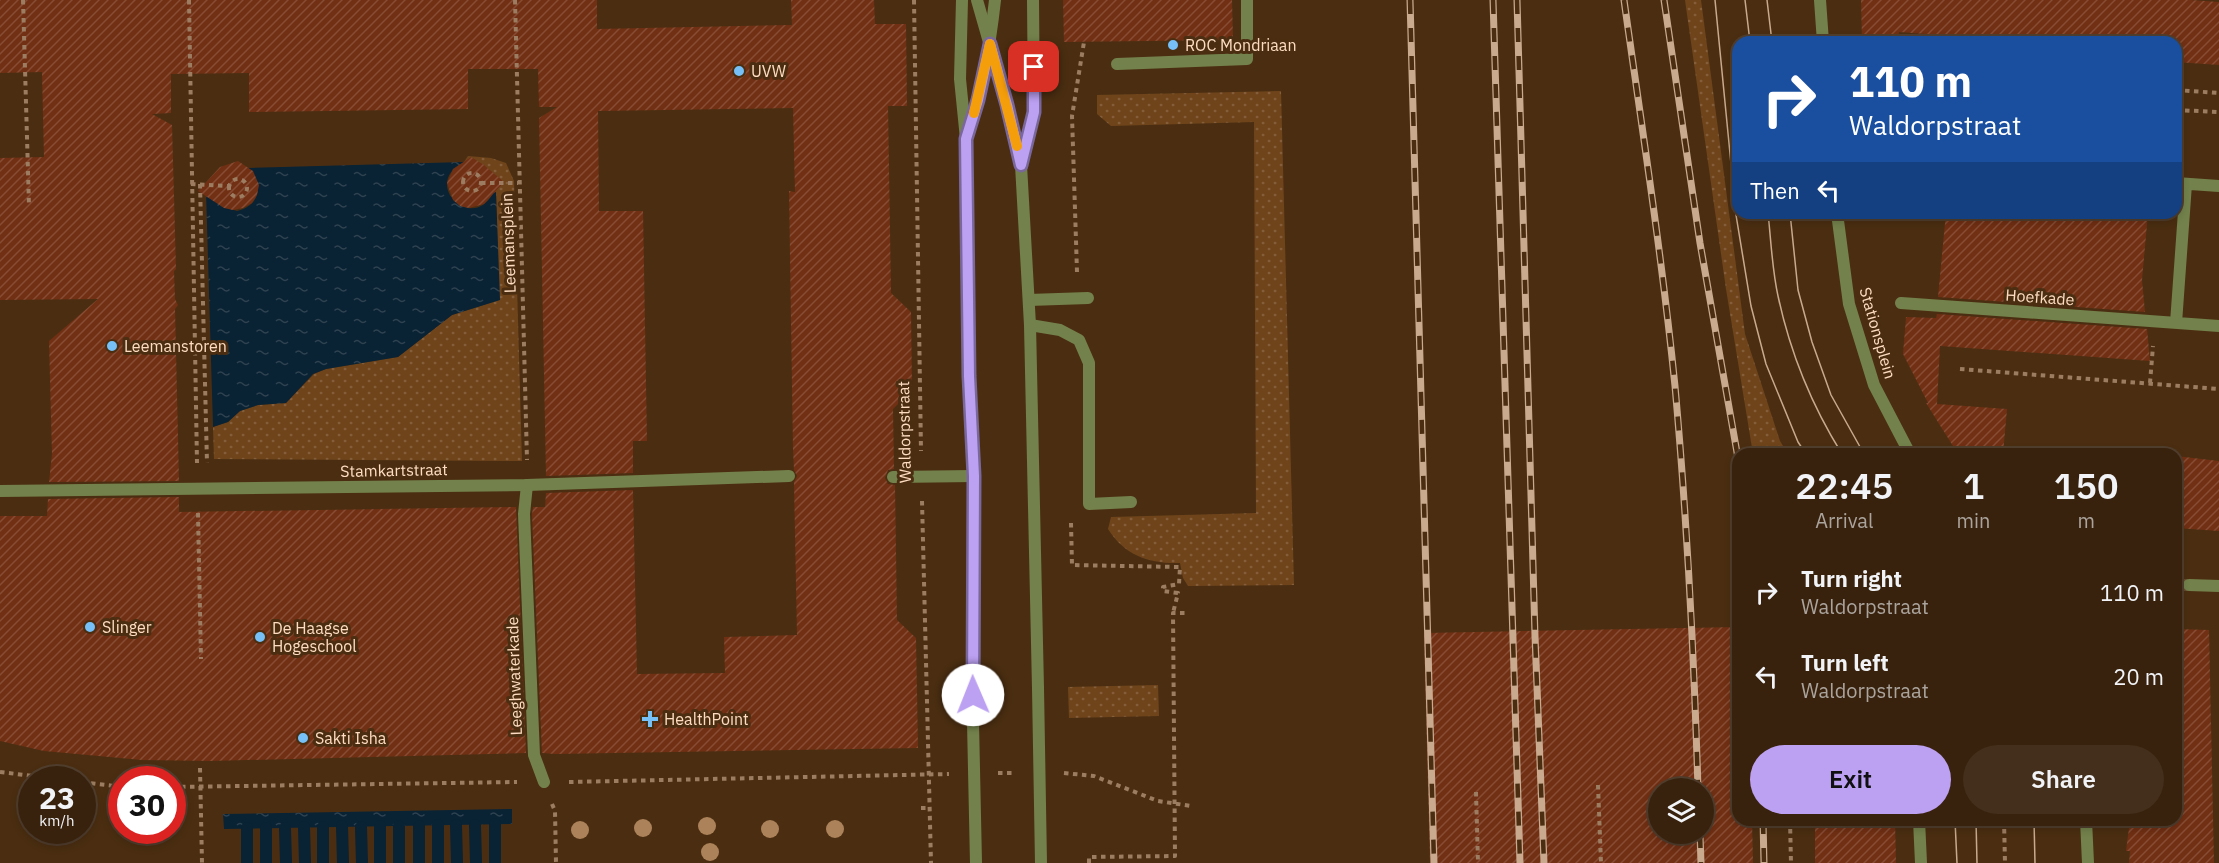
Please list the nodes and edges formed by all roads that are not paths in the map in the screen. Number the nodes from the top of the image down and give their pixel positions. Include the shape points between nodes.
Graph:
1 (962, 0) edge
2 (977, 0) edge
3 (995, 0) edge
4 (1033, 0) edge
5 (1247, 0) edge
6 (1820, 0) edge
7 (1823, 36) edge
8 (990, 44) junction
9 (1117, 64) dead end
10 (966, 139) junction
11 (1021, 165) junction
12 (2182, 184) edge
13 (2219, 186) edge
14 (1838, 219) edge
15 (2180, 219) edge
16 (1083, 298) road end
17 (1029, 300) junction
18 (1901, 303) dead end
19 (2176, 323) junction
20 (1030, 324) junction
21 (2219, 326) edge
22 (1907, 448) edge
23 (789, 476) dead end
24 (974, 476) junction
25 (893, 477) dead end
26 (527, 485) junction
27 (0, 491) edge
28 (1131, 502) dead end
29 (2189, 585) tunnel mouth
30 (2219, 586) edge
31 (544, 782) road end
32 (1919, 826) edge
33 (2086, 826) edge
34 (976, 863) edge
35 (1041, 863) edge
36 (1921, 863) edge
37 (2088, 863) edge

1 - 10 street via 960,79
2 - 8 street
3 - 8 street
4 - 11 street via 1034,112
5 - 9 street via 1248,59
6 - 7 street
8 - 10 street
8 - 11 street
10 - 24 street
11 - 17 street
12 - 13 street
14 - 22 street, Stationsplein via 1849,304 1874,385
15 - 19 street
16 - 17 street
17 - 20 street
18 - 19 street, Hoefkade
19 - 21 street, Hoefkade
20 - 28 street via 1060,330 1079,340 1089,363 1089,504
20 - 35 street, bridge
23 - 26 street, Stamkartstraat
24 - 25 street
24 - 34 street via 972,675
26 - 27 street, Stamkartstraat
26 - 31 street, Leeghwaterkade via 524,514 534,755
29 - 30 street
32 - 36 street
33 - 37 street

